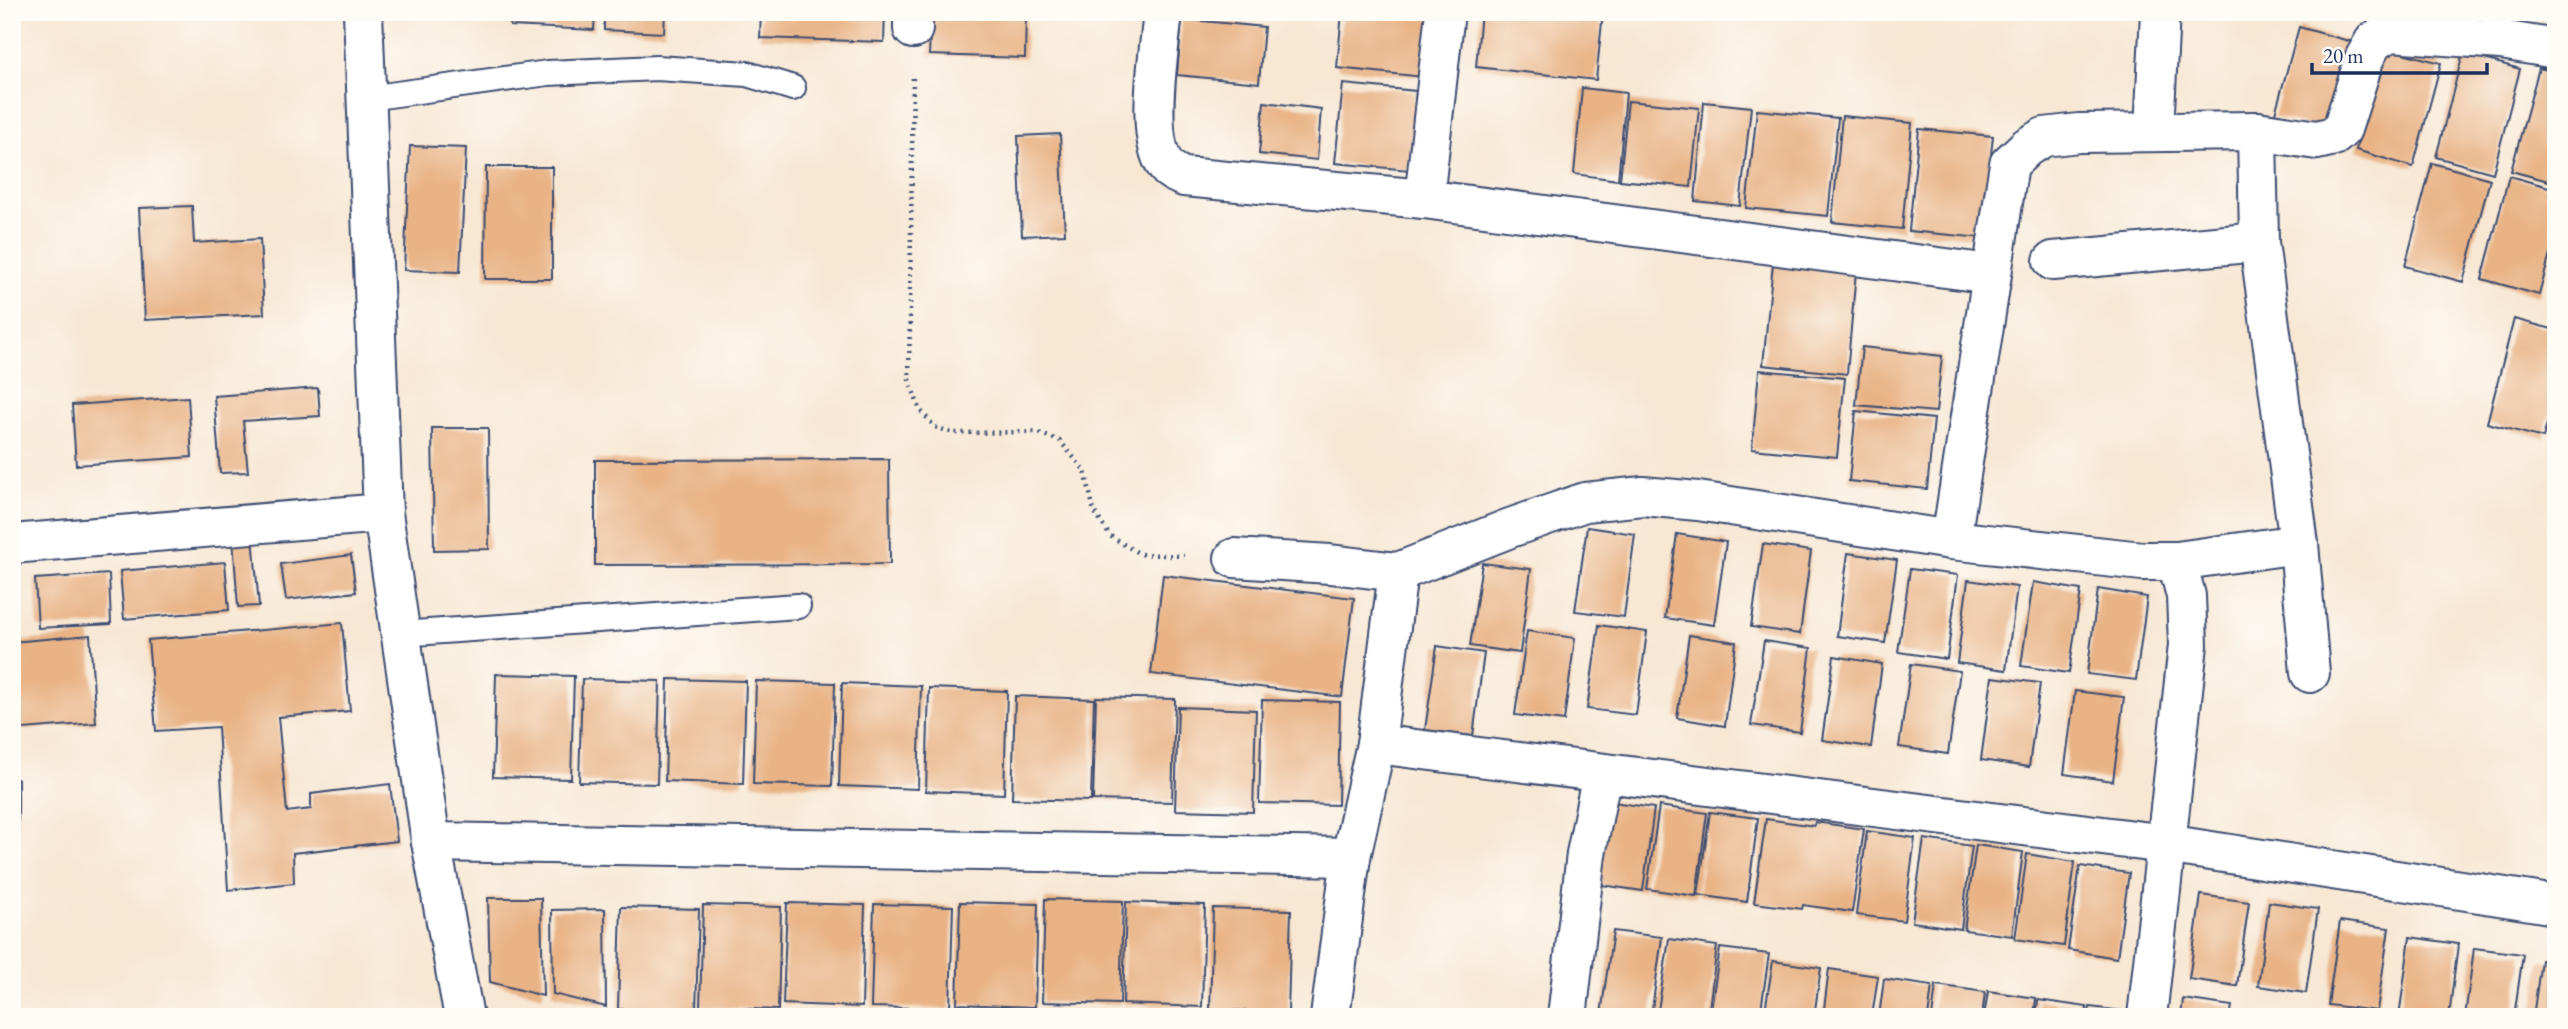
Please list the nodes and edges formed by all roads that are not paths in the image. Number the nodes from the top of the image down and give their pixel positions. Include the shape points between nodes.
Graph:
1 (363, 12) edge
2 (1163, 12) edge
3 (1445, 12) edge
4 (2160, 12) edge
5 (2506, 26) edge
6 (2556, 49) edge
7 (793, 88) dead end
8 (368, 98) junction
9 (2154, 130) junction
10 (2257, 131) junction
11 (1424, 198) junction
12 (2259, 242) junction
13 (2053, 261) dead end
14 (1991, 274) junction
15 (383, 513) junction
16 (1951, 540) junction
17 (12, 544) edge
18 (2299, 544) junction
19 (1234, 558) road end
20 (2177, 561) junction
21 (1398, 572) junction
22 (798, 606) dead end
23 (400, 634) junction
24 (2310, 673) dead end
25 (1376, 744) junction
26 (1601, 773) junction
27 (431, 842) junction
28 (2166, 844) junction
29 (1351, 857) junction
30 (2556, 905) edge
31 (464, 1017) edge
32 (1329, 1017) edge
33 (1567, 1017) edge
34 (2147, 1017) edge

1 - 8 street
2 - 11 street via 1153,114 1158,147 1168,168 1184,177
3 - 11 street
4 - 9 street
5 - 6 street
5 - 10 street via 2391,32 2374,41 2365,57 2342,129 2334,136 2316,140
7 - 8 lane via 747,74 657,68 548,73
8 - 15 street
9 - 10 street
9 - 14 street via 2043,137 2027,147 2009,164
10 - 12 street
11 - 14 street
12 - 13 street
12 - 18 street
14 - 16 street
15 - 17 street
15 - 23 street
16 - 20 street
16 - 21 street via 1643,496 1585,502
18 - 20 street
18 - 24 street
19 - 21 street
20 - 28 street via 2186,596 2188,645
21 - 25 street
22 - 23 lane
23 - 27 street
25 - 26 street
25 - 29 street
26 - 28 street
26 - 33 street via 1586,854
27 - 29 street
27 - 31 street
28 - 30 street
28 - 34 street
29 - 32 street

